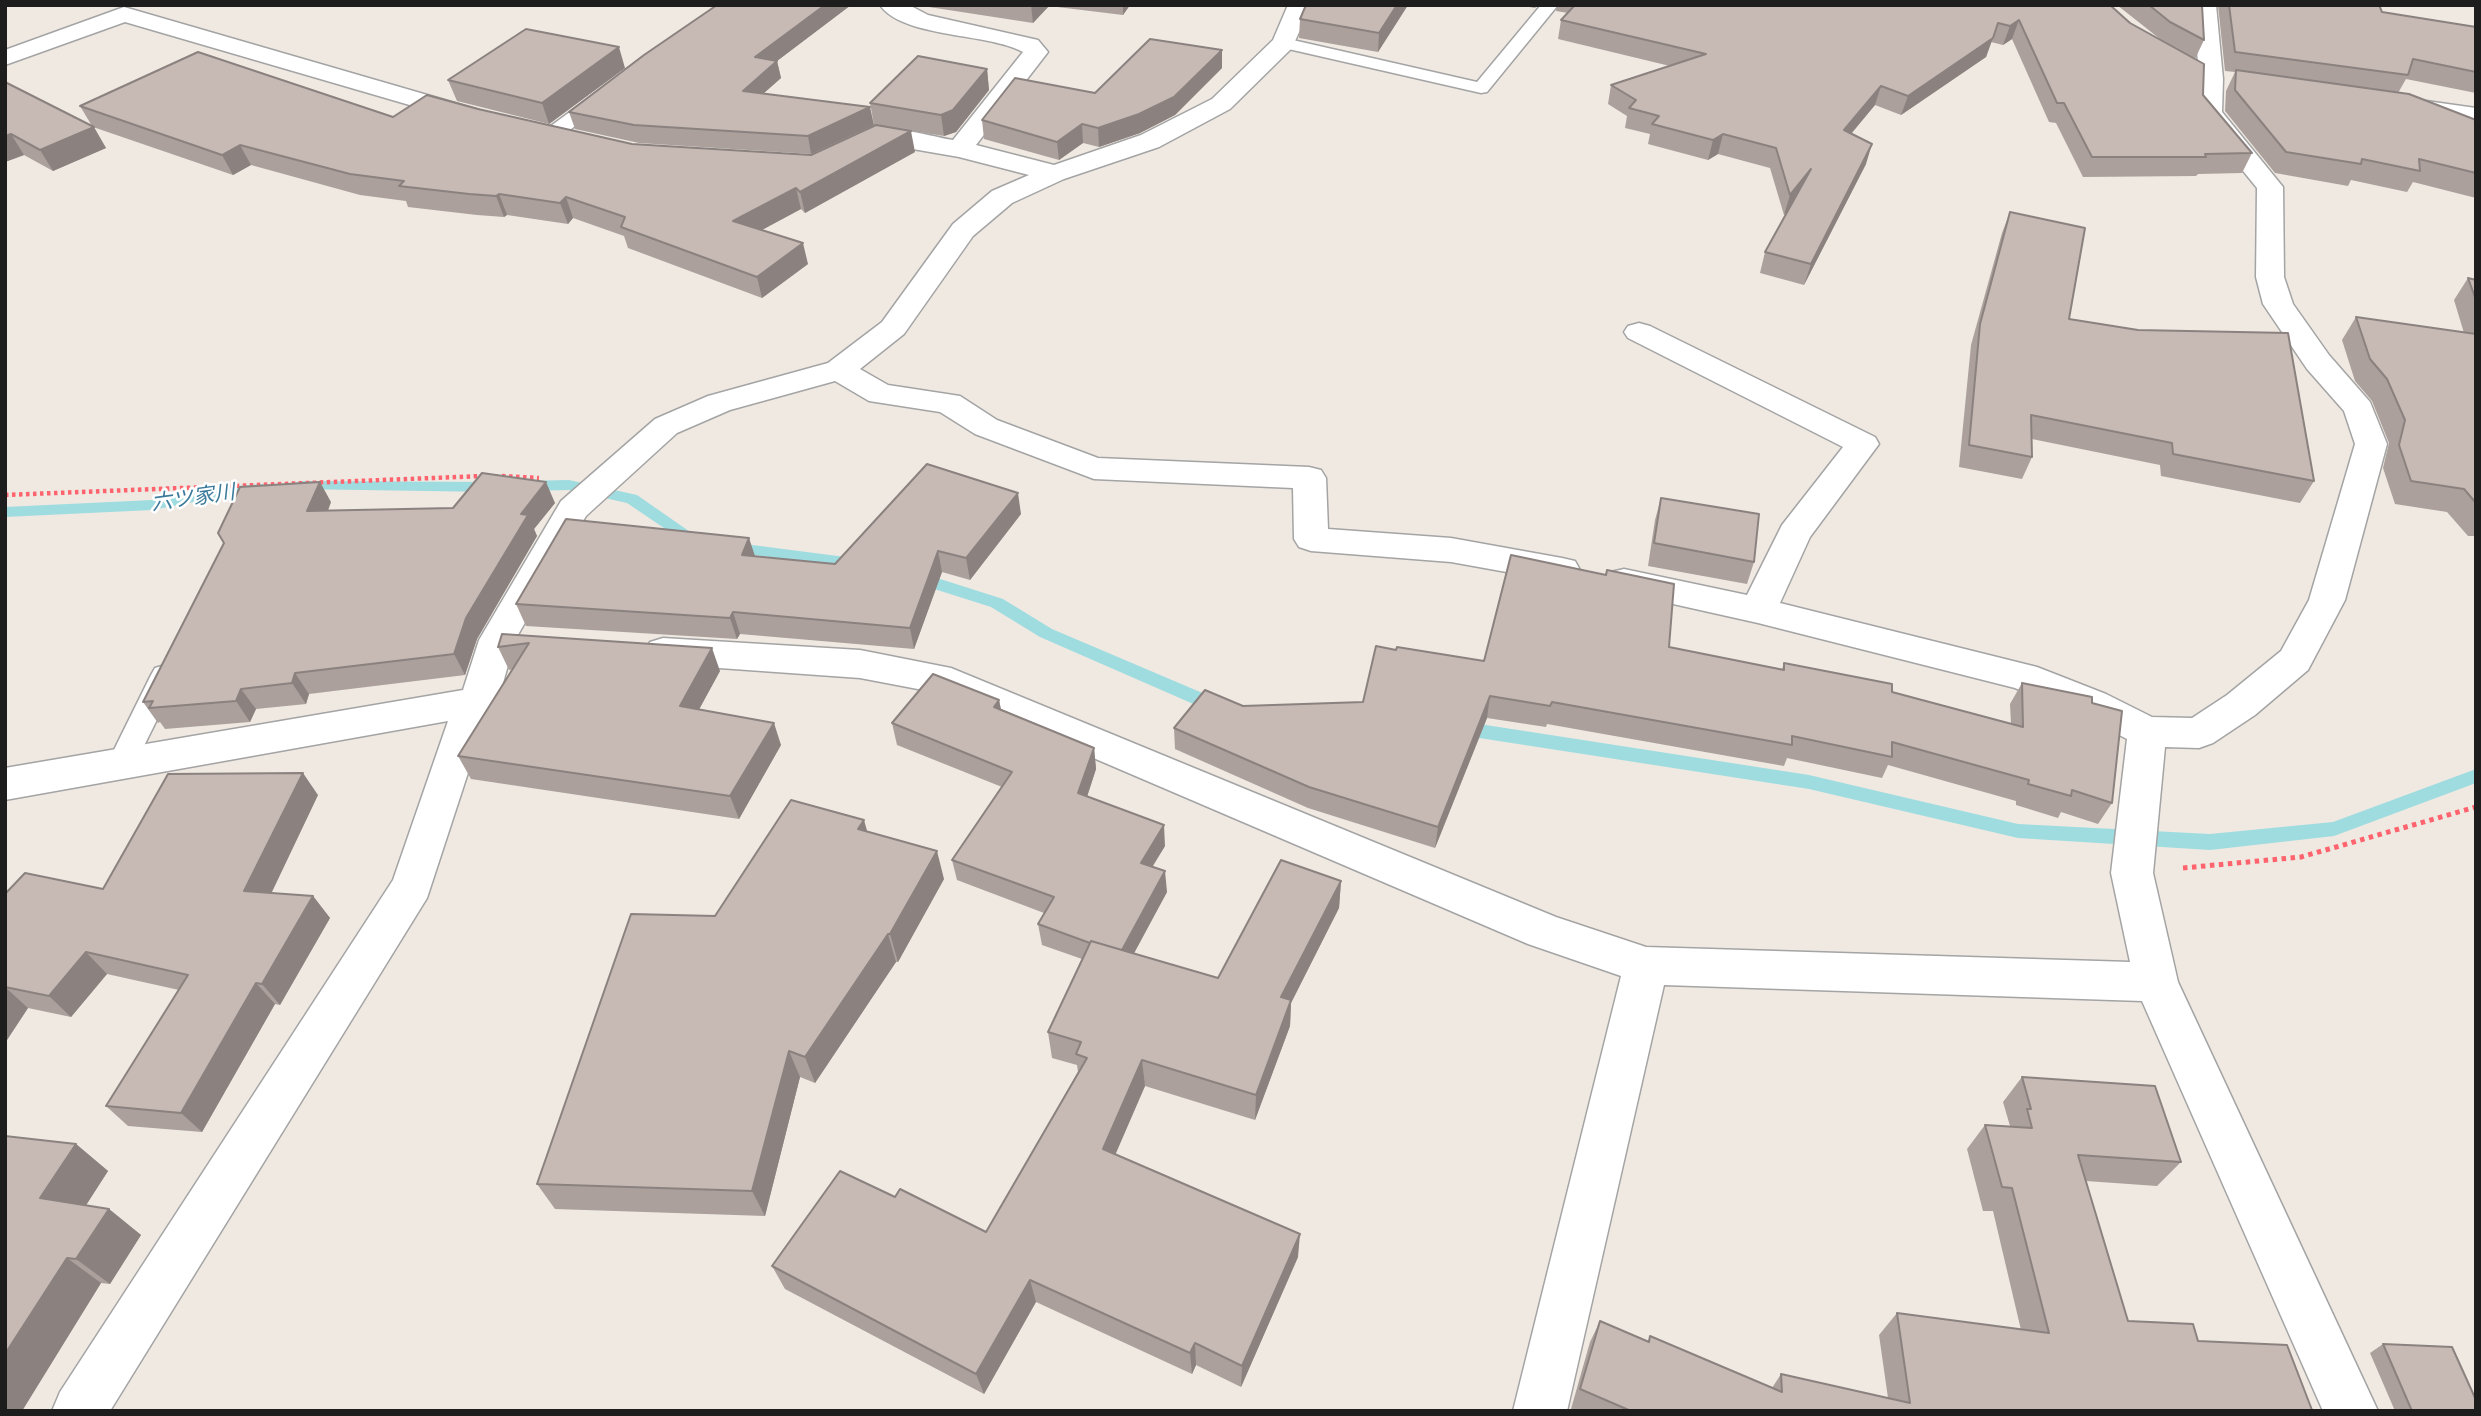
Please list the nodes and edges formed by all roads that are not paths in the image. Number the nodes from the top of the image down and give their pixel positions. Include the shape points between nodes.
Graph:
1 (891, 5) edge
2 (1300, 5) edge
3 (1550, 5) edge
4 (2205, 5) edge
5 (5, 33) edge
6 (1284, 43) junction
7 (38, 46) junction
8 (5, 58) edge
9 (617, 86) edge
10 (2383, 103) edge
11 (2476, 116) edge
12 (495, 122) edge
13 (540, 132) joint
14 (576, 140) edge
15 (960, 149) junction
16 (837, 154) edge
17 (1055, 173) junction
18 (1639, 332) dead end
19 (839, 370) junction
20 (1758, 610) junction
21 (623, 648) edge
22 (174, 657) edge
23 (479, 701) junction
24 (2147, 732) junction
25 (121, 764) junction
26 (5, 784) edge
27 (1646, 966) junction
28 (2156, 982) junction
29 (79, 1411) edge
30 (1540, 1411) edge
31 (2351, 1411) edge

1 - 15 street via 920,20 1030,45 1036,51
2 - 6 street
3 - 6 lane via 1480,88
4 - 24 street via 2213,78 2209,113 2270,187 2270,277 2278,304 2358,409 2371,444 2327,600 2295,660 2199,733
5 - 7 street
6 - 17 street via 1222,104 1150,141
7 - 8 street
7 - 12 street via 124,15
9 - 13 lane
10 - 11 street
13 - 14 street
15 - 16 street via 875,135
15 - 17 street
17 - 19 street via 1002,197 963,230 893,328
18 - 20 street via 1863,444 1794,533
19 - 20 street via 880,394 949,403 986,427 1094,468 1309,478 1311,539 1451,550
19 - 23 street via 719,403 666,426 573,509 518,641
20 - 24 street via 2024,677
21 - 27 street via 860,664 951,682 1543,931
22 - 25 lane
23 - 25 street
23 - 29 street via 464,727 412,886
24 - 28 street via 2132,873
25 - 26 street
27 - 28 street
27 - 30 street
28 - 31 street

